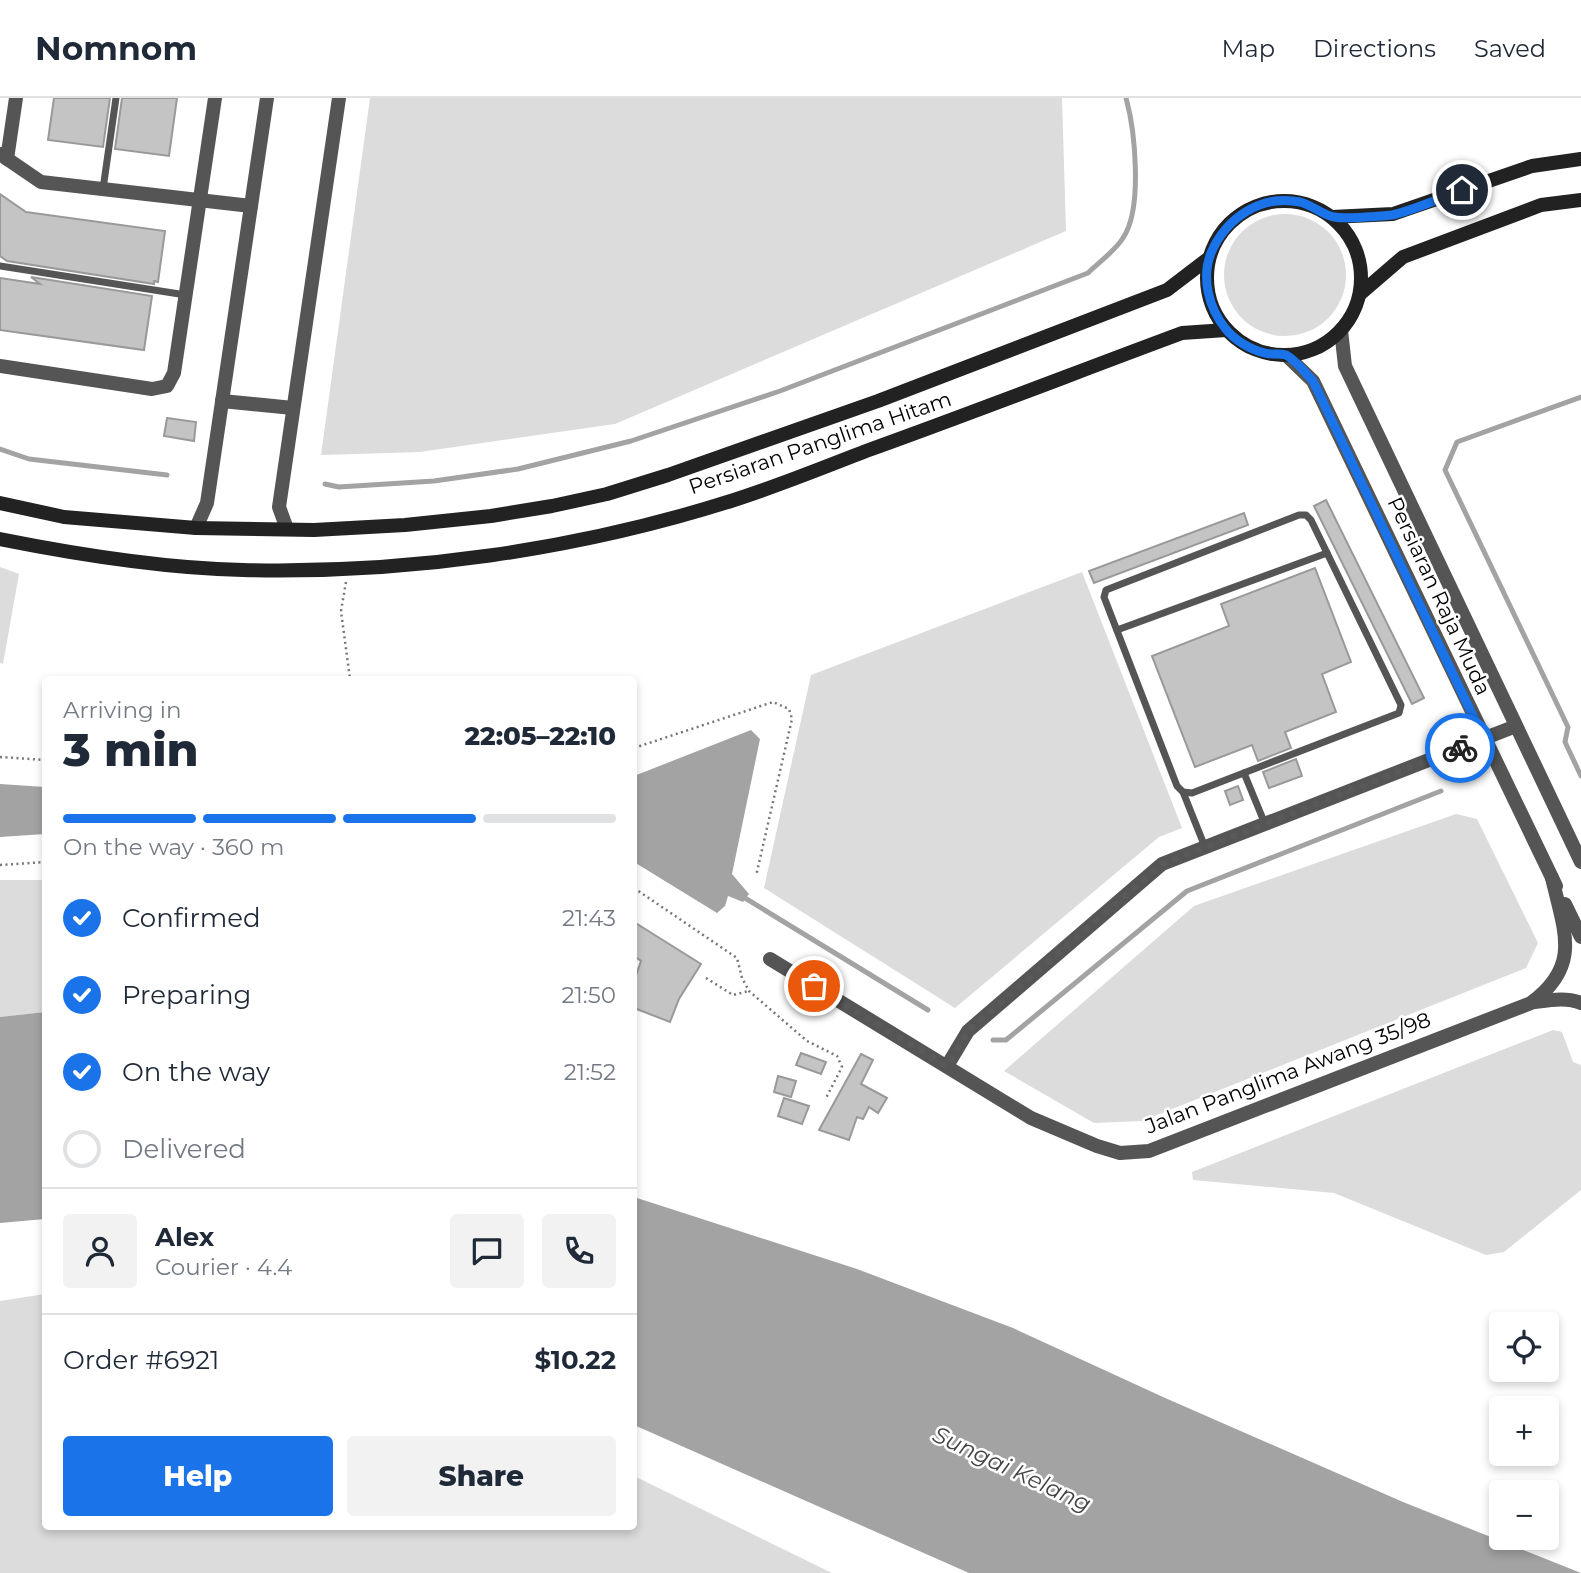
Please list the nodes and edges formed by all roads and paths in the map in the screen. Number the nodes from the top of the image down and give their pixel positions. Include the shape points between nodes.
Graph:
1 (16, 98) edge
2 (116, 98) edge
3 (215, 98) edge
4 (267, 98) edge
5 (338, 98) edge
6 (1581, 159) edge
7 (2, 160) edge
8 (103, 189) junction
9 (200, 200) junction
10 (1581, 200) edge
11 (251, 206) junction
12 (1332, 217) junction
13 (1209, 258) junction
14 (0, 266) edge
15 (1360, 294) junction
16 (186, 295) junction
17 (1226, 330) junction
18 (1341, 330) junction
19 (1286, 355) junction
20 (0, 366) edge
21 (222, 401) junction
22 (293, 408) junction
23 (0, 503) edge
24 (196, 528) junction
25 (287, 529) junction
26 (0, 539) edge
27 (1327, 553) junction
28 (349, 569) junction
29 (1117, 630) junction
30 (350, 676) edge
31 (1516, 726) junction
32 (1484, 739) junction
33 (637, 747) edge
34 (0, 757) edge
35 (42, 760) edge
36 (1244, 773) junction
37 (1183, 792) junction
38 (1265, 824) junction
39 (1205, 848) junction
40 (42, 862) edge
41 (1581, 862) edge
42 (0, 865) edge
43 (756, 876) dead end
44 (1552, 878) junction
45 (637, 890) edge
46 (1581, 937) edge
47 (770, 959) dead end
48 (706, 978) dead end
49 (749, 991) junction
50 (1531, 1003) junction
51 (1581, 1003) edge
52 (947, 1066) junction
53 (826, 1098) dead end

1 - 7 street
2 - 8 lane
3 - 9 street
4 - 11 street
5 - 22 street
6 - 12 main road via 1532,166 1393,215
7 - 8 street via 41,181
8 - 9 street
9 - 11 street
9 - 16 street
10 - 15 main road via 1541,205 1403,257
11 - 21 street
12 - 13 main road via 1299,202 1262,204 1229,224
12 - 15 main road via 1354,244
13 - 17 main road via 1207,284 1212,309
13 - 25 main road, Persiaran Panglima Hitam via 1167,290 878,401 607,494 491,516 405,525
14 - 16 lane
15 - 18 main road
16 - 20 street via 174,373 167,386 152,389
17 - 19 main road via 1264,353
17 - 28 main road, Persiaran Panglima Hitam via 1182,333 733,500 622,530 495,555
18 - 19 main road via 1316,348
18 - 31 street, Persiaran Raja Muda via 1345,366
19 - 32 street, Persiaran Raja Muda via 1313,381
21 - 22 street
21 - 24 street via 207,503
22 - 25 street via 279,507
23 - 24 main road, Persiaran Panglima Hitam via 64,516
24 - 25 main road, Persiaran Panglima Hitam
26 - 28 main road, Persiaran Panglima Hitam via 146,562 243,570
27 - 29 lane
27 - 29 lane via 1311,520 1299,515 1113,585 1104,597
27 - 36 lane via 1401,705 1399,713
28 - 30 path via 341,611
29 - 37 lane
31 - 32 street
31 - 41 street, Persiaran Raja Muda
32 - 38 street
32 - 44 street, Persiaran Raja Muda
33 - 43 path via 772,702 789,709 792,719
34 - 35 path
36 - 37 lane via 1192,793
36 - 38 lane
37 - 39 lane
38 - 39 street
39 - 52 street via 1162,864 968,1031
40 - 42 path
44 - 46 street, Persiaran Raja Muda
44 - 50 street via 1568,944 1566,964 1558,981
45 - 49 path via 737,958
47 - 52 street, Jalan Panglima Awang 35/98
48 - 49 path via 733,995
49 - 53 path via 807,1041 837,1056 842,1067
50 - 51 street
50 - 52 street, Jalan Panglima Awang 35/98 via 1149,1150 1120,1153 1097,1146 1031,1118

